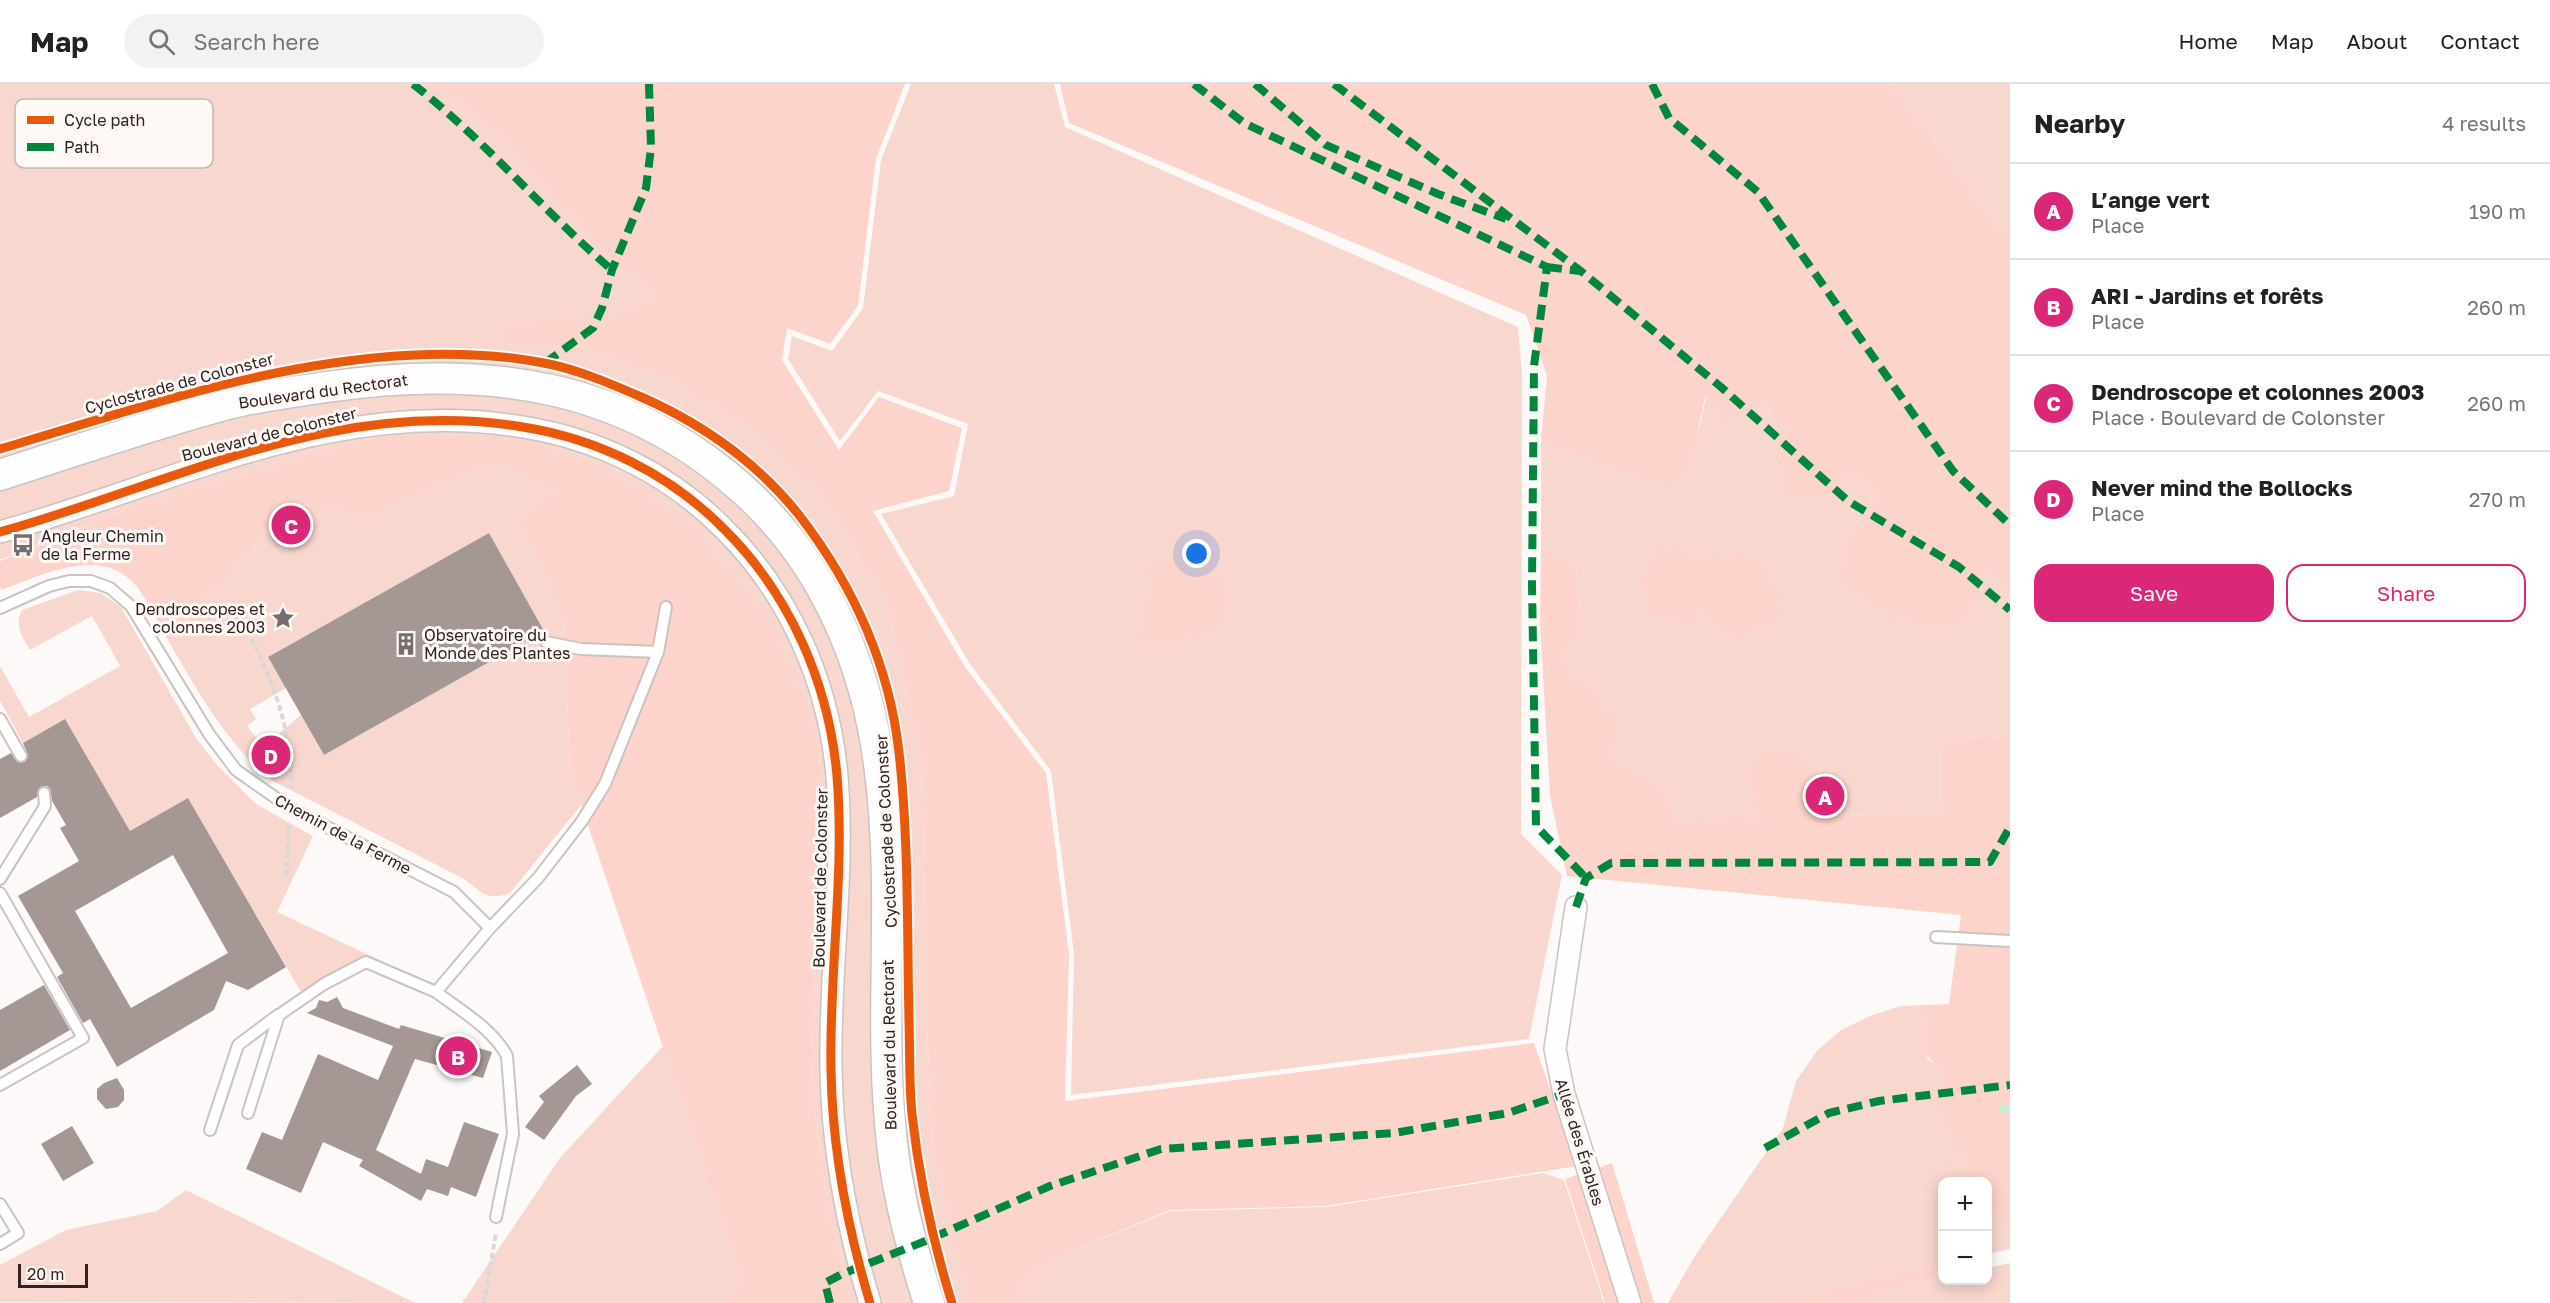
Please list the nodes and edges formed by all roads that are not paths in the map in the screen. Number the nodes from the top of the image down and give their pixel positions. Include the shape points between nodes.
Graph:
1 (0, 475) edge
2 (0, 532) edge
3 (666, 607) dead end
4 (0, 608) edge
5 (546, 642) dead end
6 (658, 652) junction
7 (0, 719) edge
8 (21, 756) dead end
9 (44, 793) dead end
10 (0, 879) edge
11 (0, 893) edge
12 (1575, 907) dead end
13 (490, 928) junction
14 (1936, 937) dead end
15 (2010, 941) edge
16 (436, 992) junction
17 (279, 1015) junction
18 (0, 1085) edge
19 (248, 1113) dead end
20 (210, 1130) dead end
21 (0, 1204) edge
22 (496, 1217) road end
23 (0, 1244) edge
24 (870, 1303) edge
25 (928, 1303) edge
26 (1630, 1303) edge

1 - 25 main road, Boulevard du Rectorat via 229,404 366,381 467,377 521,383 608,407 653,426 725,473 760,506 808,565 845,633 868,703 884,812 891,1140 899,1196
2 - 24 street, Boulevard de Colonster via 170,475 318,434 426,419 503,424 572,436 641,466 709,513 740,544 786,608 820,686 829,724 839,809 831,1027 835,1134 843,1201
3 - 6 lane
4 - 13 lane, Chemin de la Ferme via 69,581 91,581 110,588 131,606 209,734 236,770 290,808 454,892
5 - 6 lane via 581,650
6 - 13 lane via 605,784 538,878
7 - 8 lane
9 - 10 lane via 45,806
11 - 18 lane via 84,1038
12 - 26 street, Allée des Érables via 1555,1049 1563,1095
13 - 16 lane
14 - 15 lane
16 - 17 lane via 366,962 324,984
16 - 22 lane via 475,1021 507,1056 513,1134
17 - 19 lane
17 - 20 lane via 238,1045
21 - 23 lane via 18,1233

